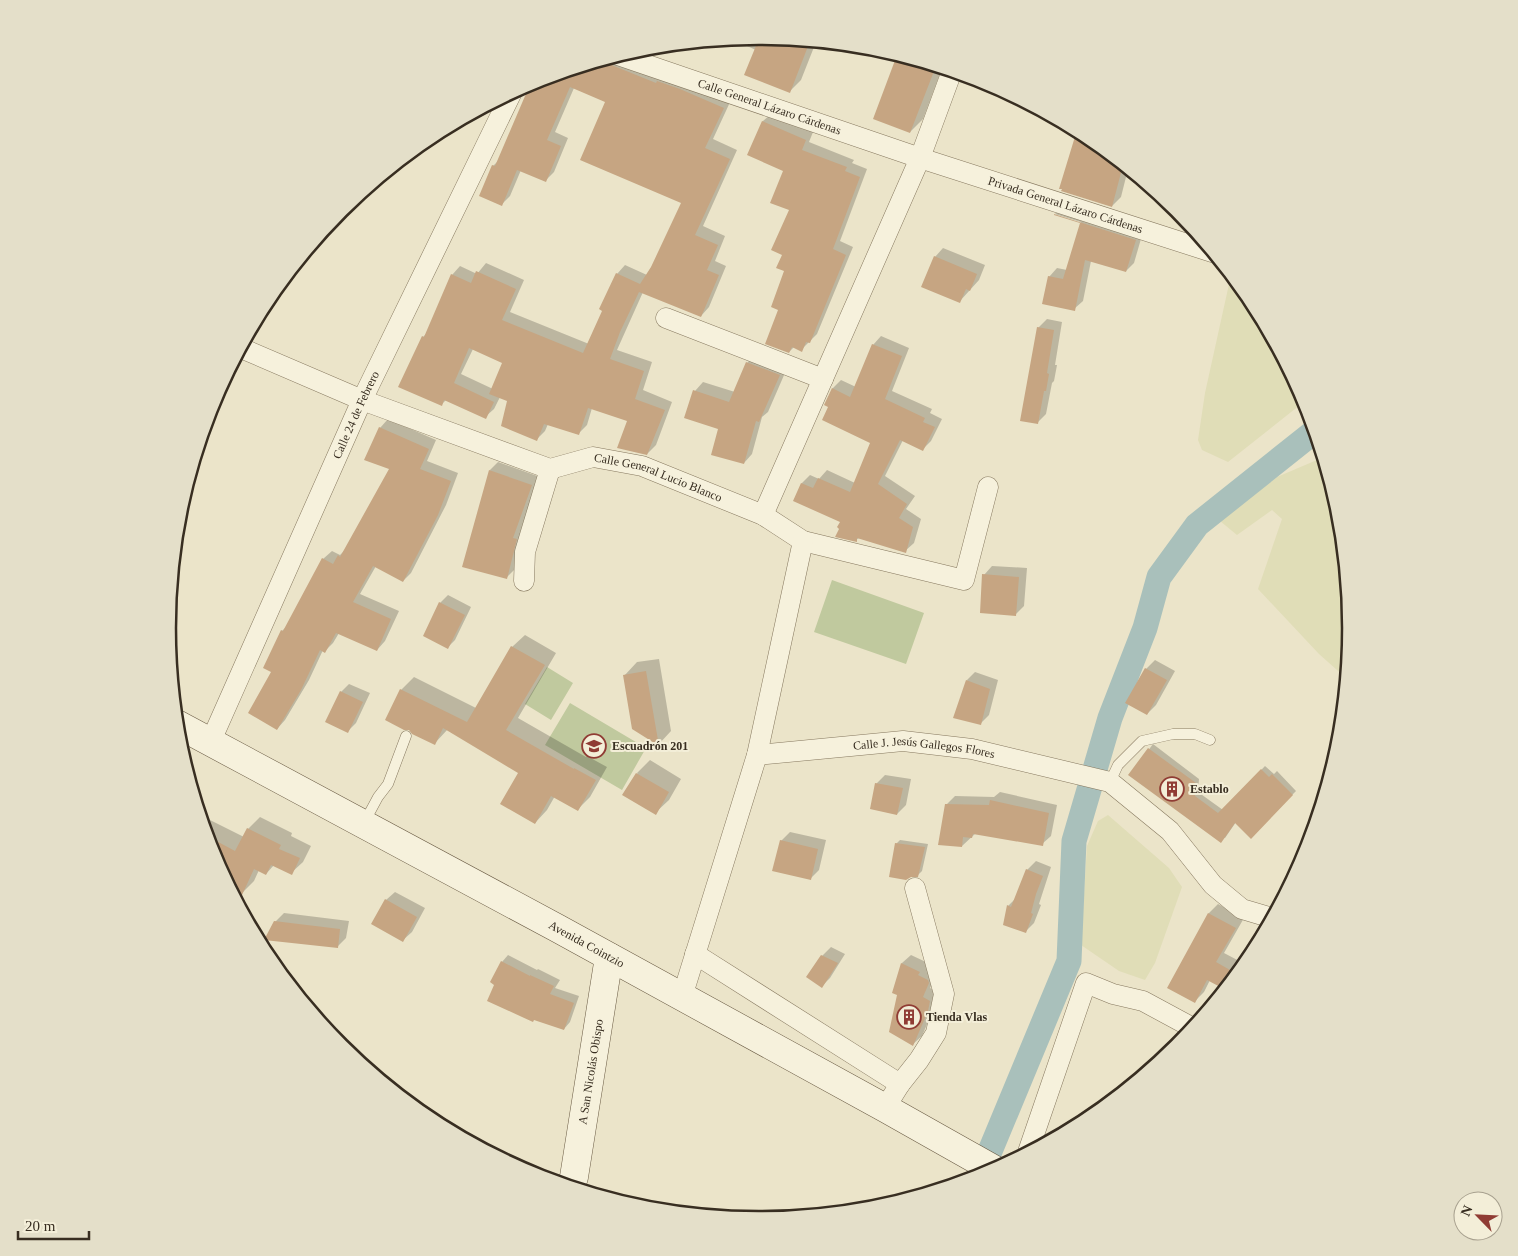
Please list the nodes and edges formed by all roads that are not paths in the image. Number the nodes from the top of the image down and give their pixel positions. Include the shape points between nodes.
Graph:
1 (631, 59) edge
2 (950, 77) edge
3 (507, 102) edge
4 (920, 158) junction
5 (1201, 248) edge
6 (666, 318) dead end
7 (246, 350) edge
8 (823, 379) junction
9 (362, 400) junction
10 (550, 468) junction
11 (988, 487) dead end
12 (763, 514) junction
13 (803, 541) junction
14 (524, 581) dead end
15 (185, 729) edge
16 (406, 736) dead end
17 (1210, 740) dead end
18 (210, 743) junction
19 (757, 756) junction
20 (1100, 781) junction
21 (363, 824) junction
22 (915, 888) dead end
23 (1266, 916) edge
24 (695, 954) junction
25 (609, 956) junction
26 (682, 997) junction
27 (1186, 1024) edge
28 (900, 1084) junction
29 (885, 1108) junction
30 (1031, 1143) edge
31 (986, 1165) edge
32 (573, 1180) edge

1 - 4 street, Calle General Lázaro Cárdenas
2 - 4 street
3 - 9 street, Calle 24 de Febrero
4 - 5 street, Privada General Lázaro Cárdenas
4 - 8 street
6 - 8 street
7 - 9 street
8 - 12 street
9 - 10 street
9 - 18 street, Calle 24 de Febrero
10 - 12 street, Calle General Lucio Blanco via 593,457 642,466
10 - 14 street via 525,552
11 - 13 street, Calle General Lucio Blanco via 964,580
12 - 13 street, Calle General Lucio Blanco
13 - 19 street
15 - 18 main road, Avenida Cointzio
16 - 21 lane via 388,784
17 - 20 lane via 1196,734 1173,734 1142,741
18 - 21 main road, Avenida Cointzio
19 - 20 street, Calle J. Jesús Gallegos Flores via 903,741 972,749
19 - 24 street
20 - 23 street via 1170,831 1213,885 1242,909
21 - 25 main road, Avenida Cointzio
22 - 28 street via 944,994 936,1033
24 - 26 street
24 - 28 street
25 - 26 main road, Avenida Cointzio
25 - 32 main road, A San Nicolás Obispo
26 - 29 main road, Avenida Cointzio
27 - 30 street via 1143,1001 1086,983
28 - 29 street
29 - 31 main road, Avenida Cointzio

